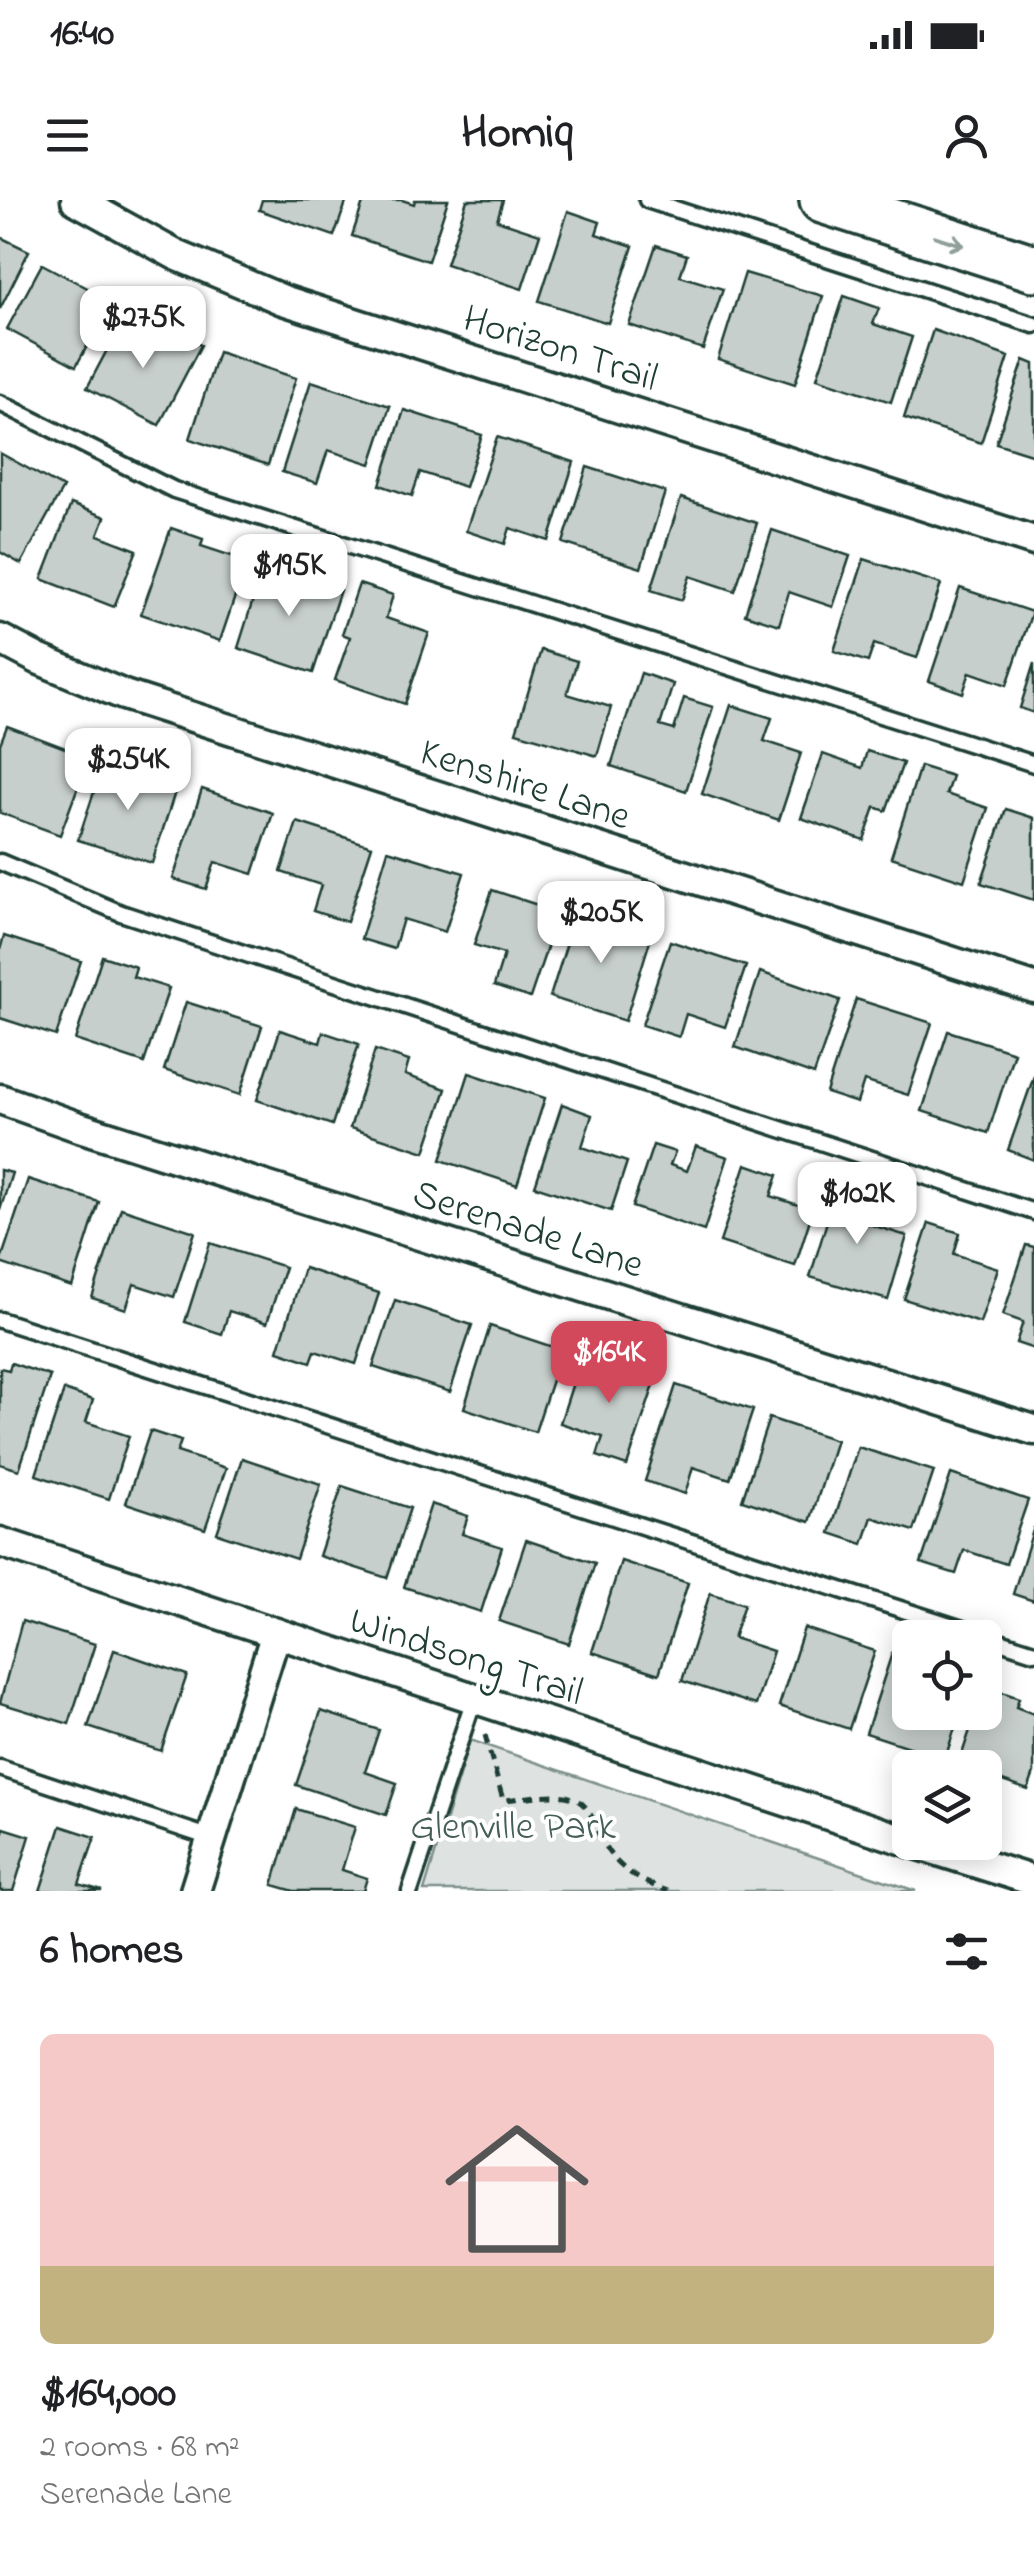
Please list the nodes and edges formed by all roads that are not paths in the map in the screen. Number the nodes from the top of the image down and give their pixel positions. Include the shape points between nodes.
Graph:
1 (76, 200) edge
2 (647, 200) edge
3 (823, 200) edge
4 (1034, 268) edge
5 (1034, 325) edge
6 (0, 403) edge
7 (1034, 541) edge
8 (0, 638) edge
9 (1034, 764) edge
10 (0, 862) edge
11 (1034, 988) edge
12 (0, 1098) edge
13 (1034, 1212) edge
14 (0, 1320) edge
15 (1034, 1430) edge
16 (0, 1542) edge
17 (276, 1633) junction
18 (1034, 1652) edge
19 (474, 1698) junction
20 (0, 1768) edge
21 (892, 1836) edge
22 (211, 1838) junction
23 (969, 1860) edge
24 (1034, 1880) edge
25 (194, 1891) edge
26 (410, 1891) edge

1 - 7 street, Horizon Trail via 176,255 283,300
2 - 5 lane
3 -> 4 main road
6 - 9 lane via 174,490
8 - 11 street, Kenshire Lane via 124,695
10 - 13 lane via 121,913
12 - 15 street, Serenade Lane
14 - 18 lane
16 - 17 street, Windsong Trail
17 - 19 street, Windsong Trail
17 - 22 street
19 - 21 street, Windsong Trail
19 - 26 lane
20 - 22 lane
22 - 25 street
23 - 24 street, Windsong Trail

